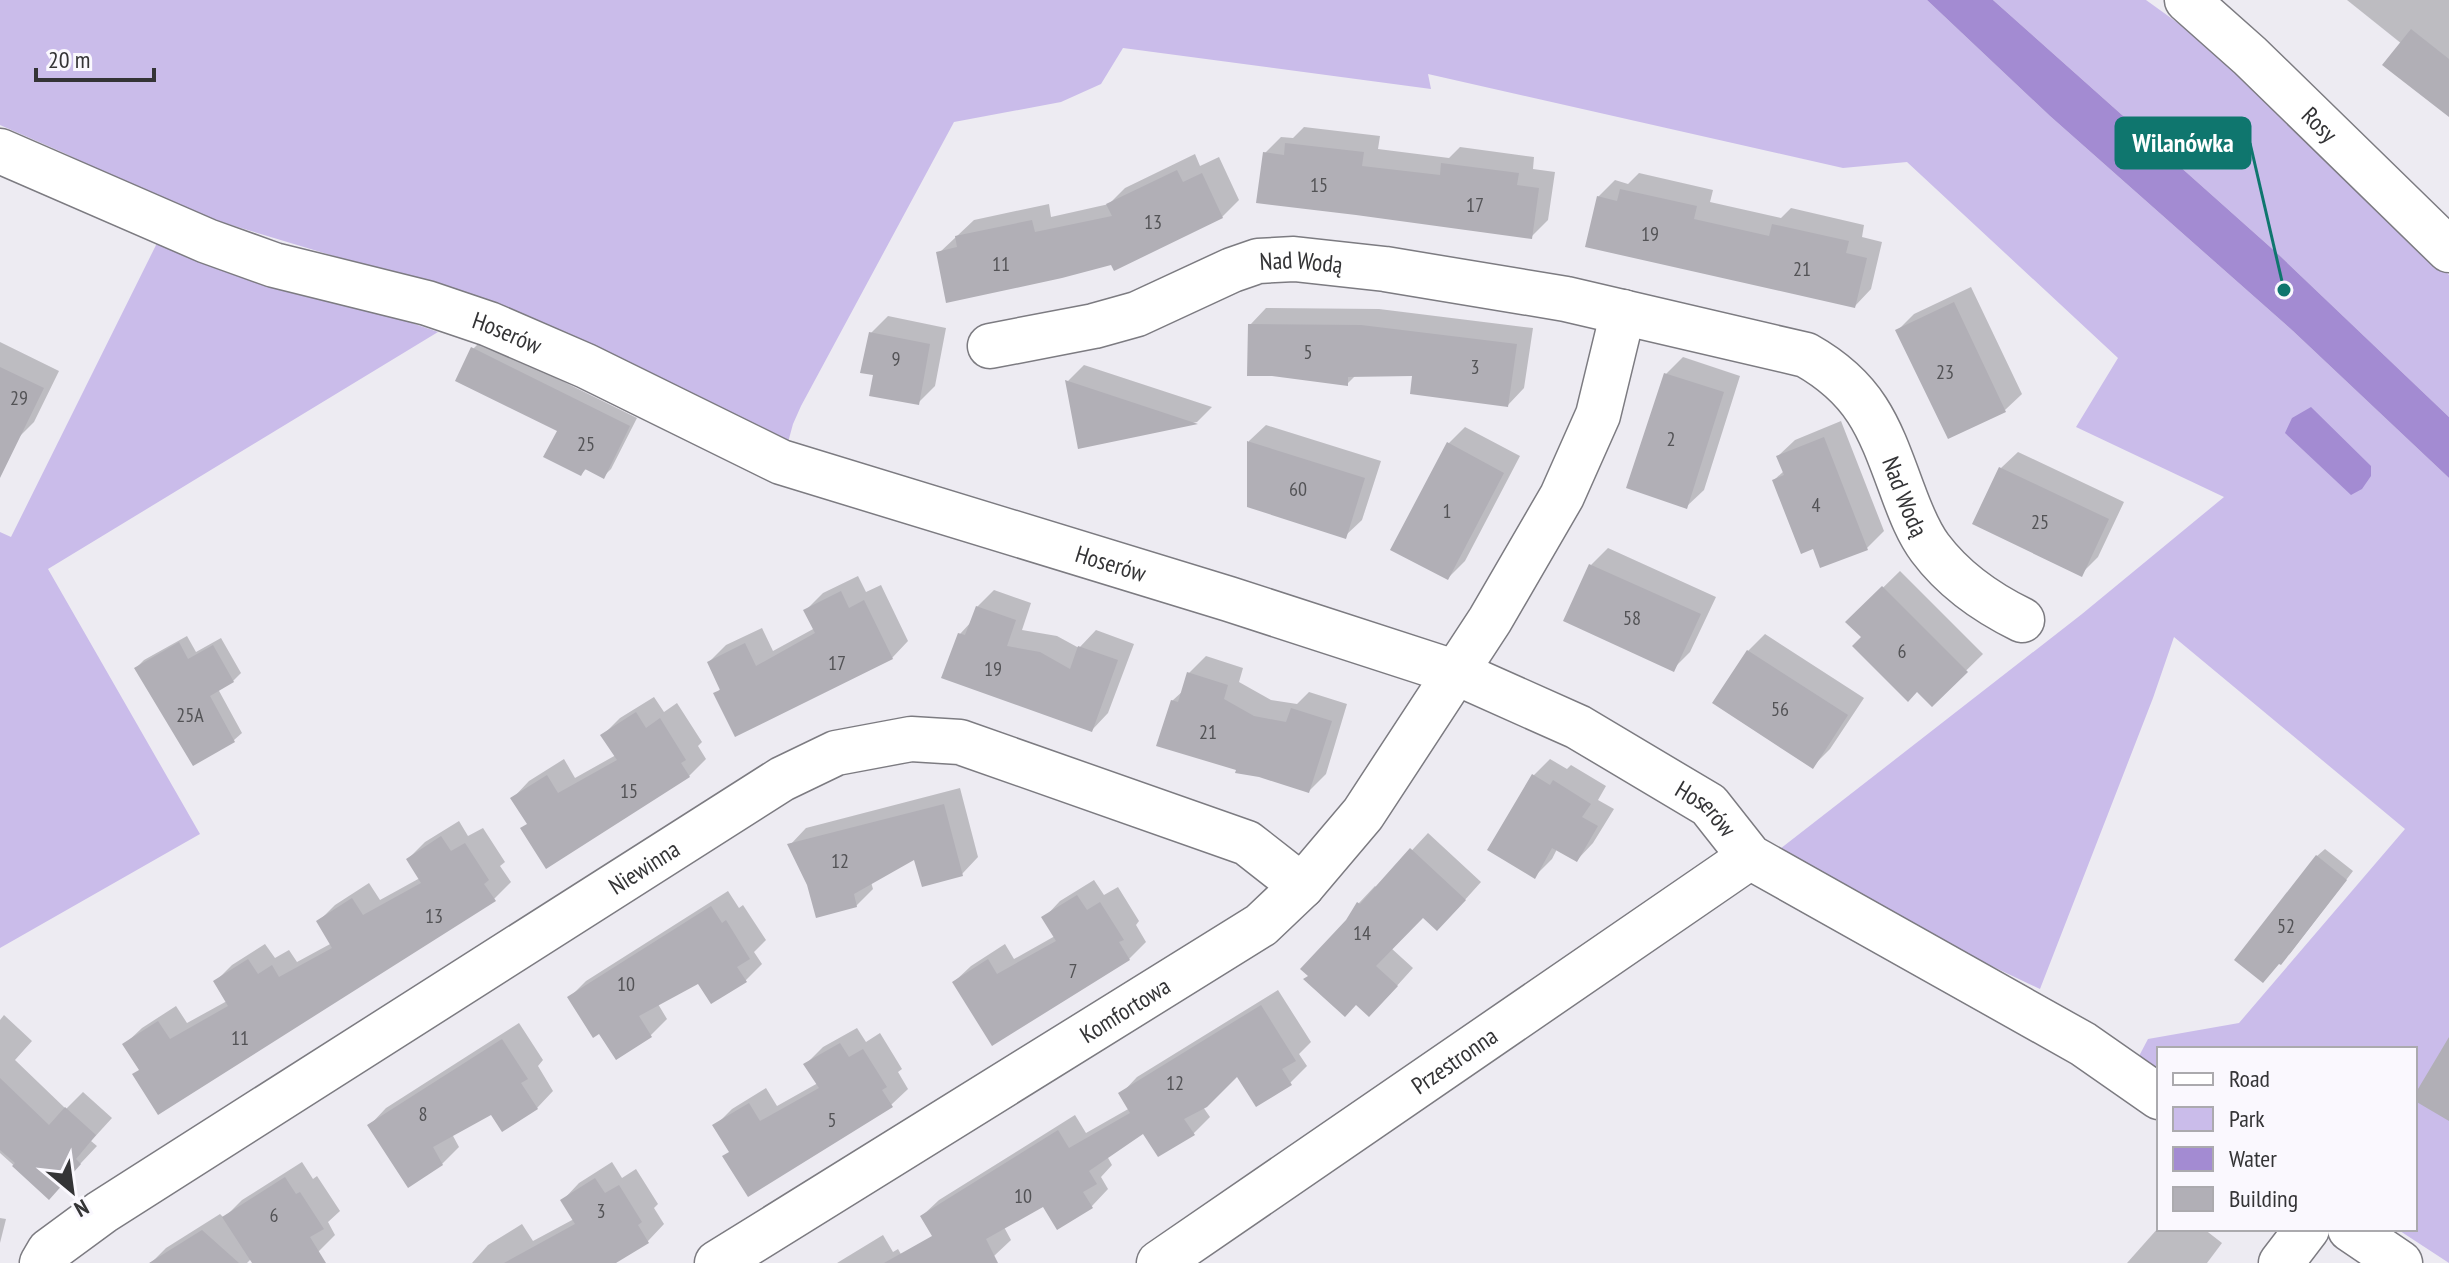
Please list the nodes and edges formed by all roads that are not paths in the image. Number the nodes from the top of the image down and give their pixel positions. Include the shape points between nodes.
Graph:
1 (2187, 0) edge
2 (0, 151) edge
3 (2449, 250) edge
4 (1623, 312) junction
5 (990, 346) dead end
6 (2022, 620) dead end
7 (1457, 673) junction
8 (1750, 857) junction
9 (1302, 886) junction
10 (2157, 1096) edge
11 (2305, 1231) edge
12 (2353, 1231) edge
13 (42, 1263) edge
14 (717, 1263) edge
15 (1159, 1263) edge
16 (2281, 1263) edge
17 (2400, 1263) edge

1 - 3 street, Rosy
2 - 7 street, Hoserów via 274,265 489,324 781,462
4 - 5 street, Nad Wodą via 1385,269 1294,259 1258,261 1232,270 1137,314
4 - 6 street, Nad Wodą via 1806,355 1835,373 1872,416 1930,549 1966,586
4 - 7 street via 1598,415 1562,496
7 - 8 street, Hoserów via 1578,727 1709,805
7 - 9 street, Komfortowa via 1363,814
8 - 10 street, Hoserów via 2083,1044
8 - 15 street, Przestronna
9 - 13 street, Niewinna via 1247,843 960,742 911,739 836,753 782,779 102,1212 49,1251
9 - 14 street, Komfortowa via 1261,925
11 - 16 street
12 - 17 street

